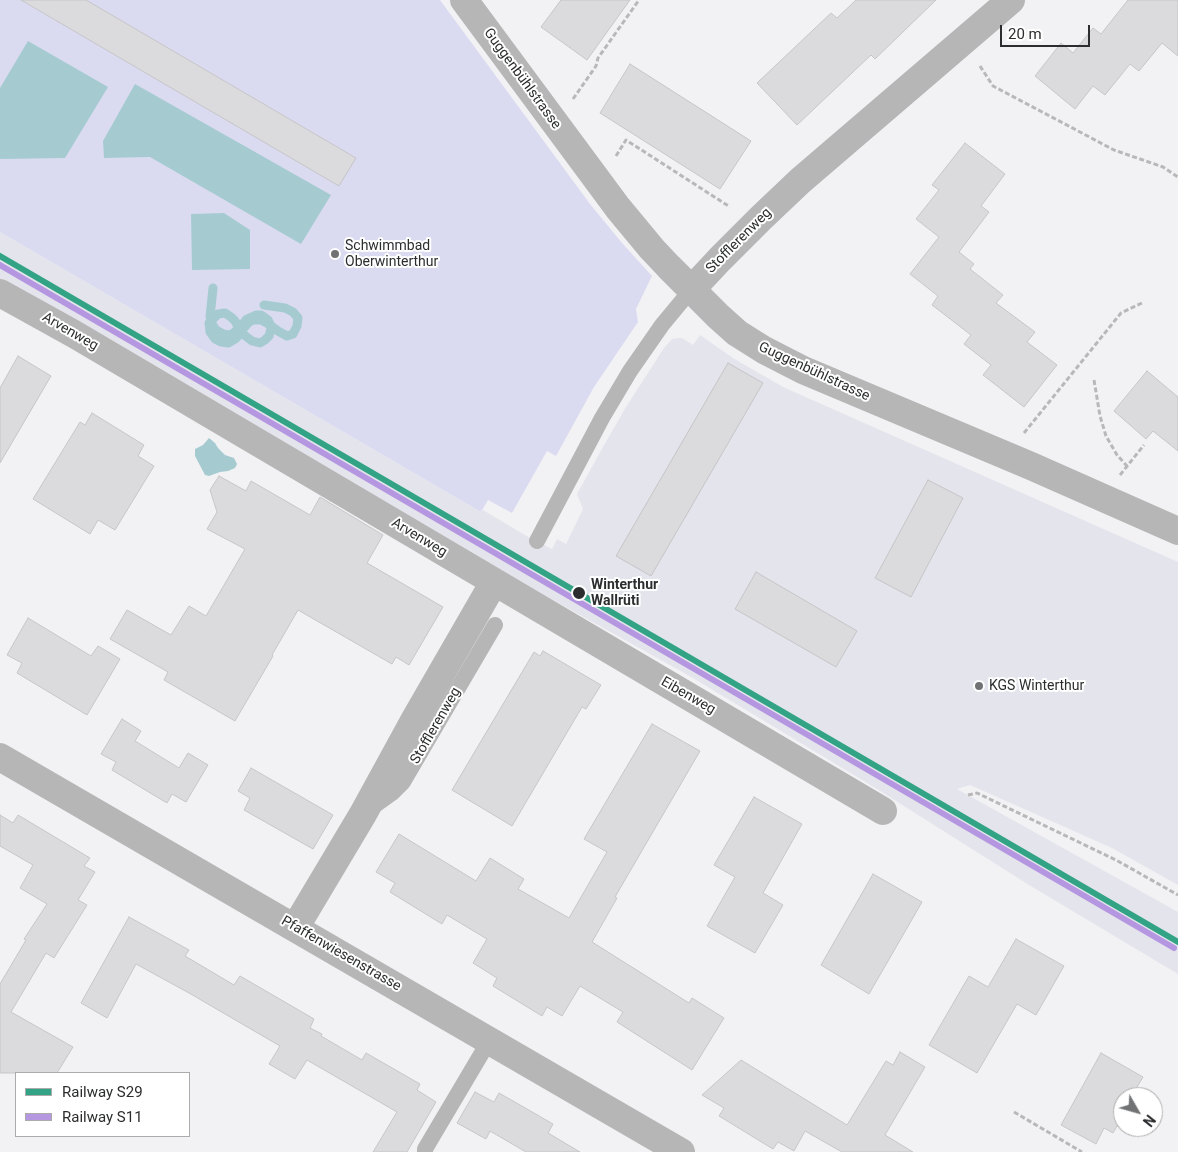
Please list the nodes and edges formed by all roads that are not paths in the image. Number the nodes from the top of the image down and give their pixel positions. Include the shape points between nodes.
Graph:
1 (464, 0) edge
2 (1011, 0) edge
3 (691, 290) junction
4 (0, 293) edge
5 (1178, 531) edge
6 (537, 541) dead end
7 (494, 582) junction
8 (494, 625) dead end
9 (3, 765) edge
10 (883, 811) dead end
11 (363, 814) junction
12 (296, 928) junction
13 (489, 1041) junction
14 (425, 1152) edge
15 (681, 1152) edge

1 - 3 street, Guggenbühlstrasse via 618,208
2 - 3 street, Stofflerenweg via 800,180
3 - 5 street, Guggenbühlstrasse via 737,333 784,361
3 - 6 lane, Stofflerenweg via 621,385
4 - 7 street, Arvenweg
7 - 10 street, Eibenweg
7 - 11 street
8 - 11 lane, Stofflerenweg via 403,782
9 - 12 street, Pfaffenwiesenstrasse
11 - 12 street
12 - 13 street, Pfaffenwiesenstrasse
13 - 14 lane
13 - 15 street, Pfaffenwiesenstrasse

